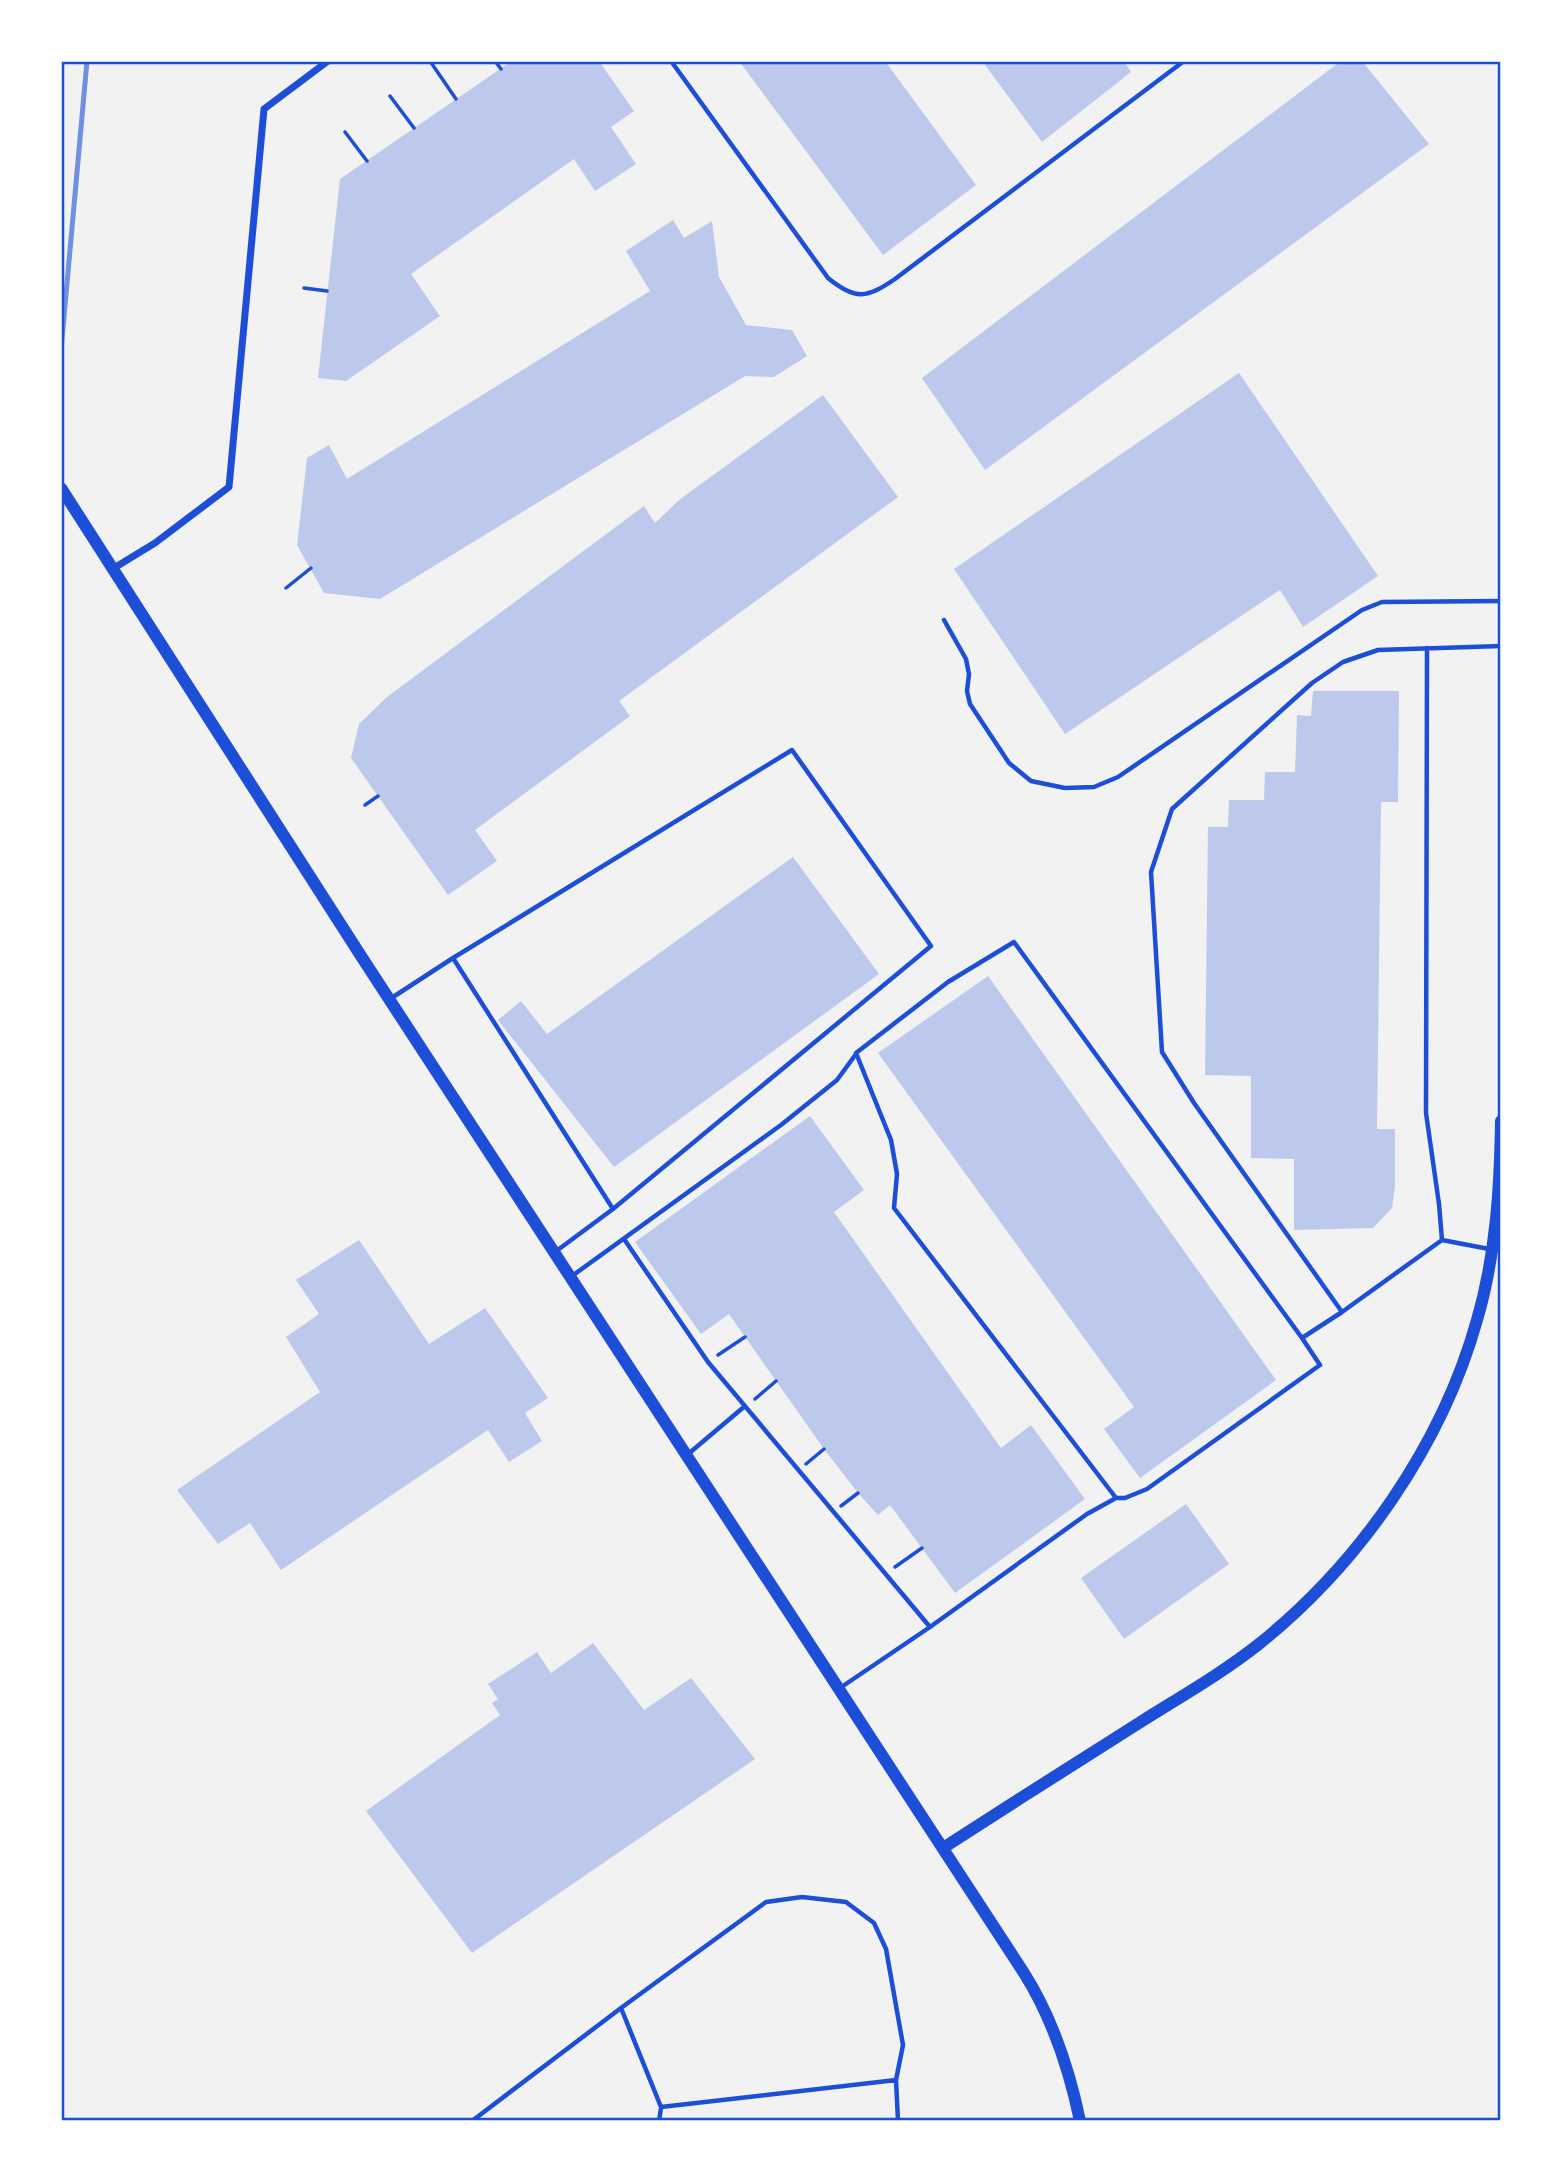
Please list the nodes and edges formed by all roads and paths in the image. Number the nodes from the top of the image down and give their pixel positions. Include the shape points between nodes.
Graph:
1 (328, 61) edge
2 (495, 61) edge
3 (671, 61) edge
4 (1184, 61) edge
5 (432, 64) dead end
6 (501, 69) dead end
7 (390, 96) dead end
8 (456, 99) dead end
9 (414, 128) dead end
10 (345, 132) dead end
11 (367, 161) dead end
12 (304, 288) dead end
13 (327, 291) dead end
14 (61, 488) edge
15 (114, 568) junction
16 (311, 568) dead end
17 (286, 588) dead end
18 (1501, 601) edge
19 (944, 620) dead end
20 (1501, 646) edge
21 (1427, 648) junction
22 (378, 796) dead end
23 (365, 804) dead end
24 (453, 958) junction
25 (390, 999) junction
26 (856, 1053) junction
27 (1501, 1121) edge
28 (613, 1209) junction
29 (624, 1239) junction
30 (1442, 1240) junction
31 (1493, 1250) junction
32 (555, 1253) junction
33 (570, 1278) junction
34 (1342, 1312) junction
35 (745, 1337) dead end
36 (1302, 1338) junction
37 (731, 1346) dead end
38 (776, 1381) dead end
39 (767, 1390) dead end
40 (745, 1406) junction
41 (686, 1455) junction
42 (858, 1493) dead end
43 (1116, 1498) junction
44 (834, 1512) junction
45 (922, 1548) dead end
46 (886, 1573) junction
47 (930, 1627) junction
48 (839, 1689) junction
49 (943, 1848) junction
50 (621, 2008) junction
51 (896, 2080) junction
52 (661, 2107) junction
53 (472, 2121) edge
54 (659, 2121) edge
55 (898, 2121) edge
56 (1080, 2121) edge

1 - 15 street via 264,109 229,487
2 - 6 path
3 - 4 lane via 828,278 842,289 868,295
5 - 8 path
7 - 9 path
10 - 11 path
12 - 13 path
14 - 15 street
15 - 25 street
16 - 17 path
18 - 19 lane via 1382,602 1362,610 1118,777 1094,787 1065,788 1031,781 1009,764 970,704 966,659
20 - 21 lane
21 - 30 lane via 1426,1114
21 - 34 lane via 1378,650 1343,662 1312,683 1172,809 1151,872 1162,1052
22 - 23 path
24 - 25 lane
24 - 28 lane
24 - 28 lane via 792,750 930,947
25 - 32 street
26 - 29 lane via 837,1080 791,1118
26 - 36 lane via 948,982 1014,942
26 - 43 lane via 891,1140 897,1174 894,1208
27 - 31 street
28 - 32 lane
29 - 33 lane
29 - 40 lane via 708,1362
30 - 31 lane
30 - 34 lane
31 - 49 street via 1478,1320 1444,1409 1397,1491 1333,1574 1290,1617 1226,1668
32 - 33 street
33 - 41 street
34 - 36 lane
35 - 37 path
36 - 43 lane via 1320,1365 1147,1489
38 - 39 path
40 - 41 lane
40 - 44 lane
41 - 48 street
42 - 44 path
43 - 47 lane
44 - 46 lane
45 - 46 path
46 - 47 lane
47 - 48 lane
48 - 49 street
49 - 56 street via 1044,2007 1066,2064
50 - 51 lane via 766,1902 802,1897 846,1902 874,1923 886,1949 903,2045
50 - 52 lane
50 - 53 lane
51 - 52 lane
51 - 55 lane
52 - 54 lane

